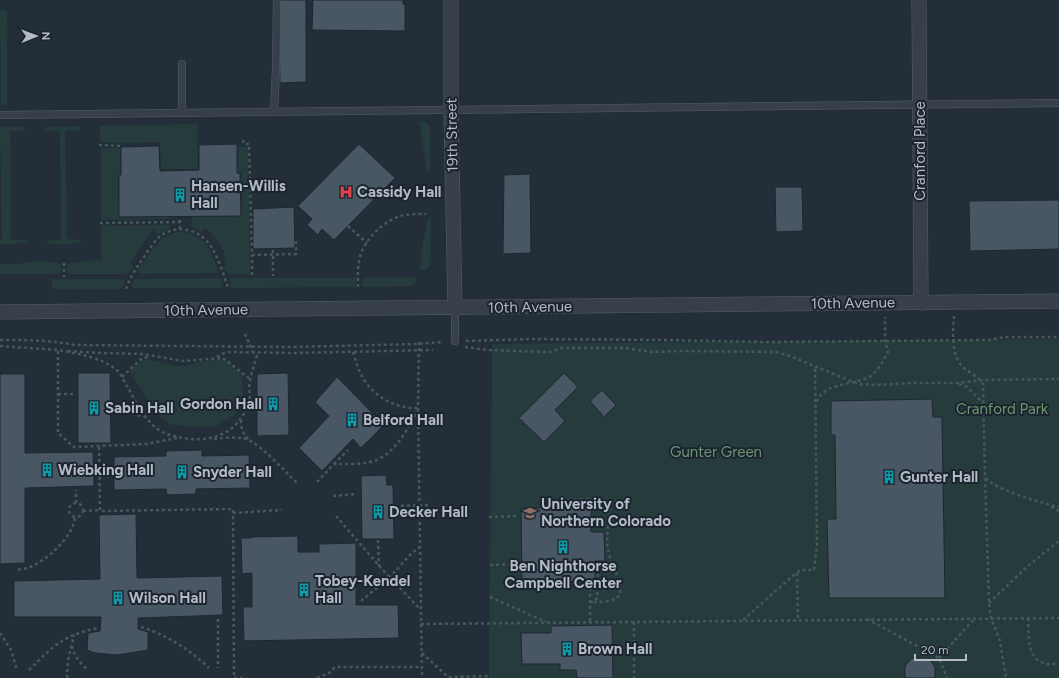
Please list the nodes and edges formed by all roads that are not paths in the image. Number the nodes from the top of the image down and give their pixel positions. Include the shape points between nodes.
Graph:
1 (277, 0) edge
2 (451, 0) edge
3 (919, 0) edge
4 (182, 64) dead end
5 (1059, 103) edge
6 (919, 104) junction
7 (451, 110) junction
8 (274, 112) junction
9 (182, 113) junction
10 (0, 115) edge
11 (1059, 301) edge
12 (921, 303) junction
13 (455, 308) junction
14 (0, 312) edge
15 (455, 341) road end

1 - 8 lane
2 - 7 street, 19th Street
3 - 6 street, Cranford Place
4 - 9 lane
5 - 6 lane
6 - 7 lane
6 - 12 street, Cranford Place
7 - 8 lane
7 - 13 street, 19th Street
8 - 9 lane
9 - 10 lane
11 - 12 street, 10th Avenue
12 - 13 street, 10th Avenue
13 - 14 street, 10th Avenue
13 - 15 lane, 19th Street

